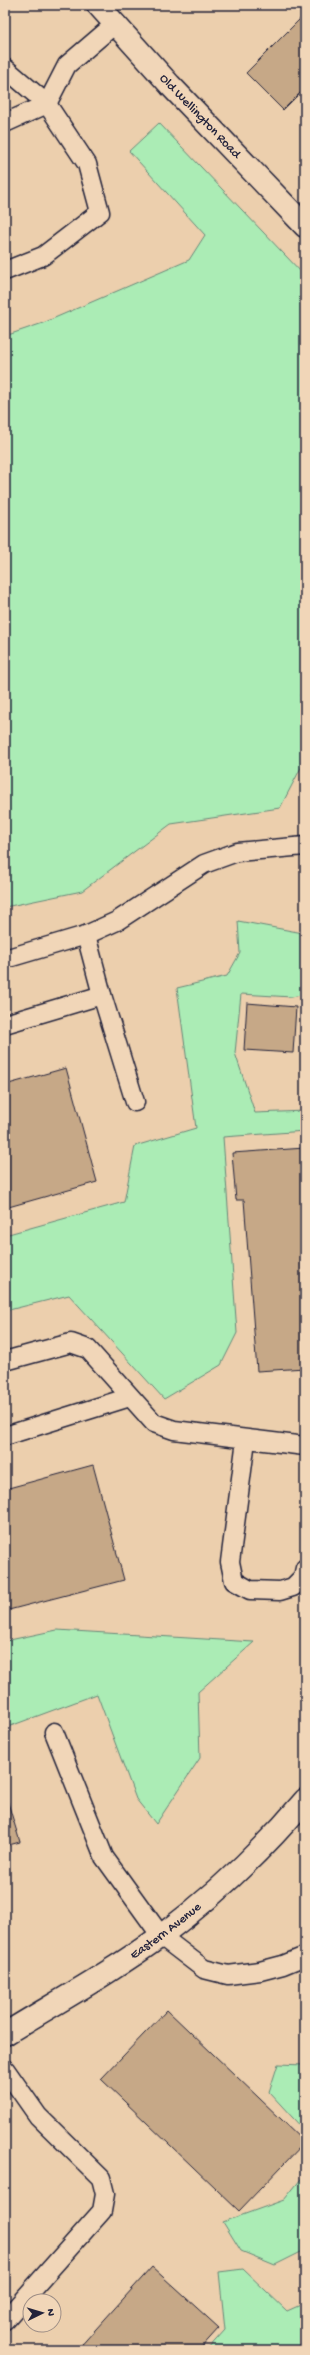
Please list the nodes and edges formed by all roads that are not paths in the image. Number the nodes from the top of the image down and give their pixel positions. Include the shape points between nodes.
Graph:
1 (98, 5) edge
2 (115, 24) junction
3 (5, 68) edge
4 (47, 104) junction
5 (5, 123) edge
6 (305, 226) edge
7 (5, 271) edge
8 (305, 846) edge
9 (86, 935) junction
10 (5, 959) edge
11 (102, 995) junction
12 (5, 1024) edge
13 (135, 1102) dead end
14 (5, 1361) edge
15 (130, 1397) junction
16 (5, 1436) edge
17 (246, 1440) junction
18 (305, 1446) edge
19 (305, 1568) edge
20 (54, 1732) dead end
21 (305, 1800) edge
22 (161, 1936) junction
23 (305, 1956) edge
24 (5, 2034) edge
25 (5, 2069) edge
26 (5, 2320) edge

1 - 2 street, Old Wellington Road
2 - 4 lane via 67,65
2 - 6 street, Old Wellington Road via 170,86
3 - 4 lane
4 - 5 lane
4 - 7 lane via 87,164 100,212 43,256
8 - 9 lane via 237,852 204,864 117,921
9 - 10 lane
9 - 11 lane
11 - 12 lane
11 - 13 lane
14 - 15 lane via 71,1343 88,1349
15 - 16 lane
15 - 17 lane via 154,1423 174,1430
17 - 18 lane
17 - 19 lane via 230,1562 234,1581 250,1590 280,1591 293,1587 303,1577
20 - 22 lane via 104,1857
21 - 22 street, Eastern Avenue via 282,1828 209,1898
22 - 23 lane via 204,1968 228,1975 260,1971
22 - 24 street, Eastern Avenue
25 - 26 lane via 38,2116 101,2178 106,2194 102,2211

